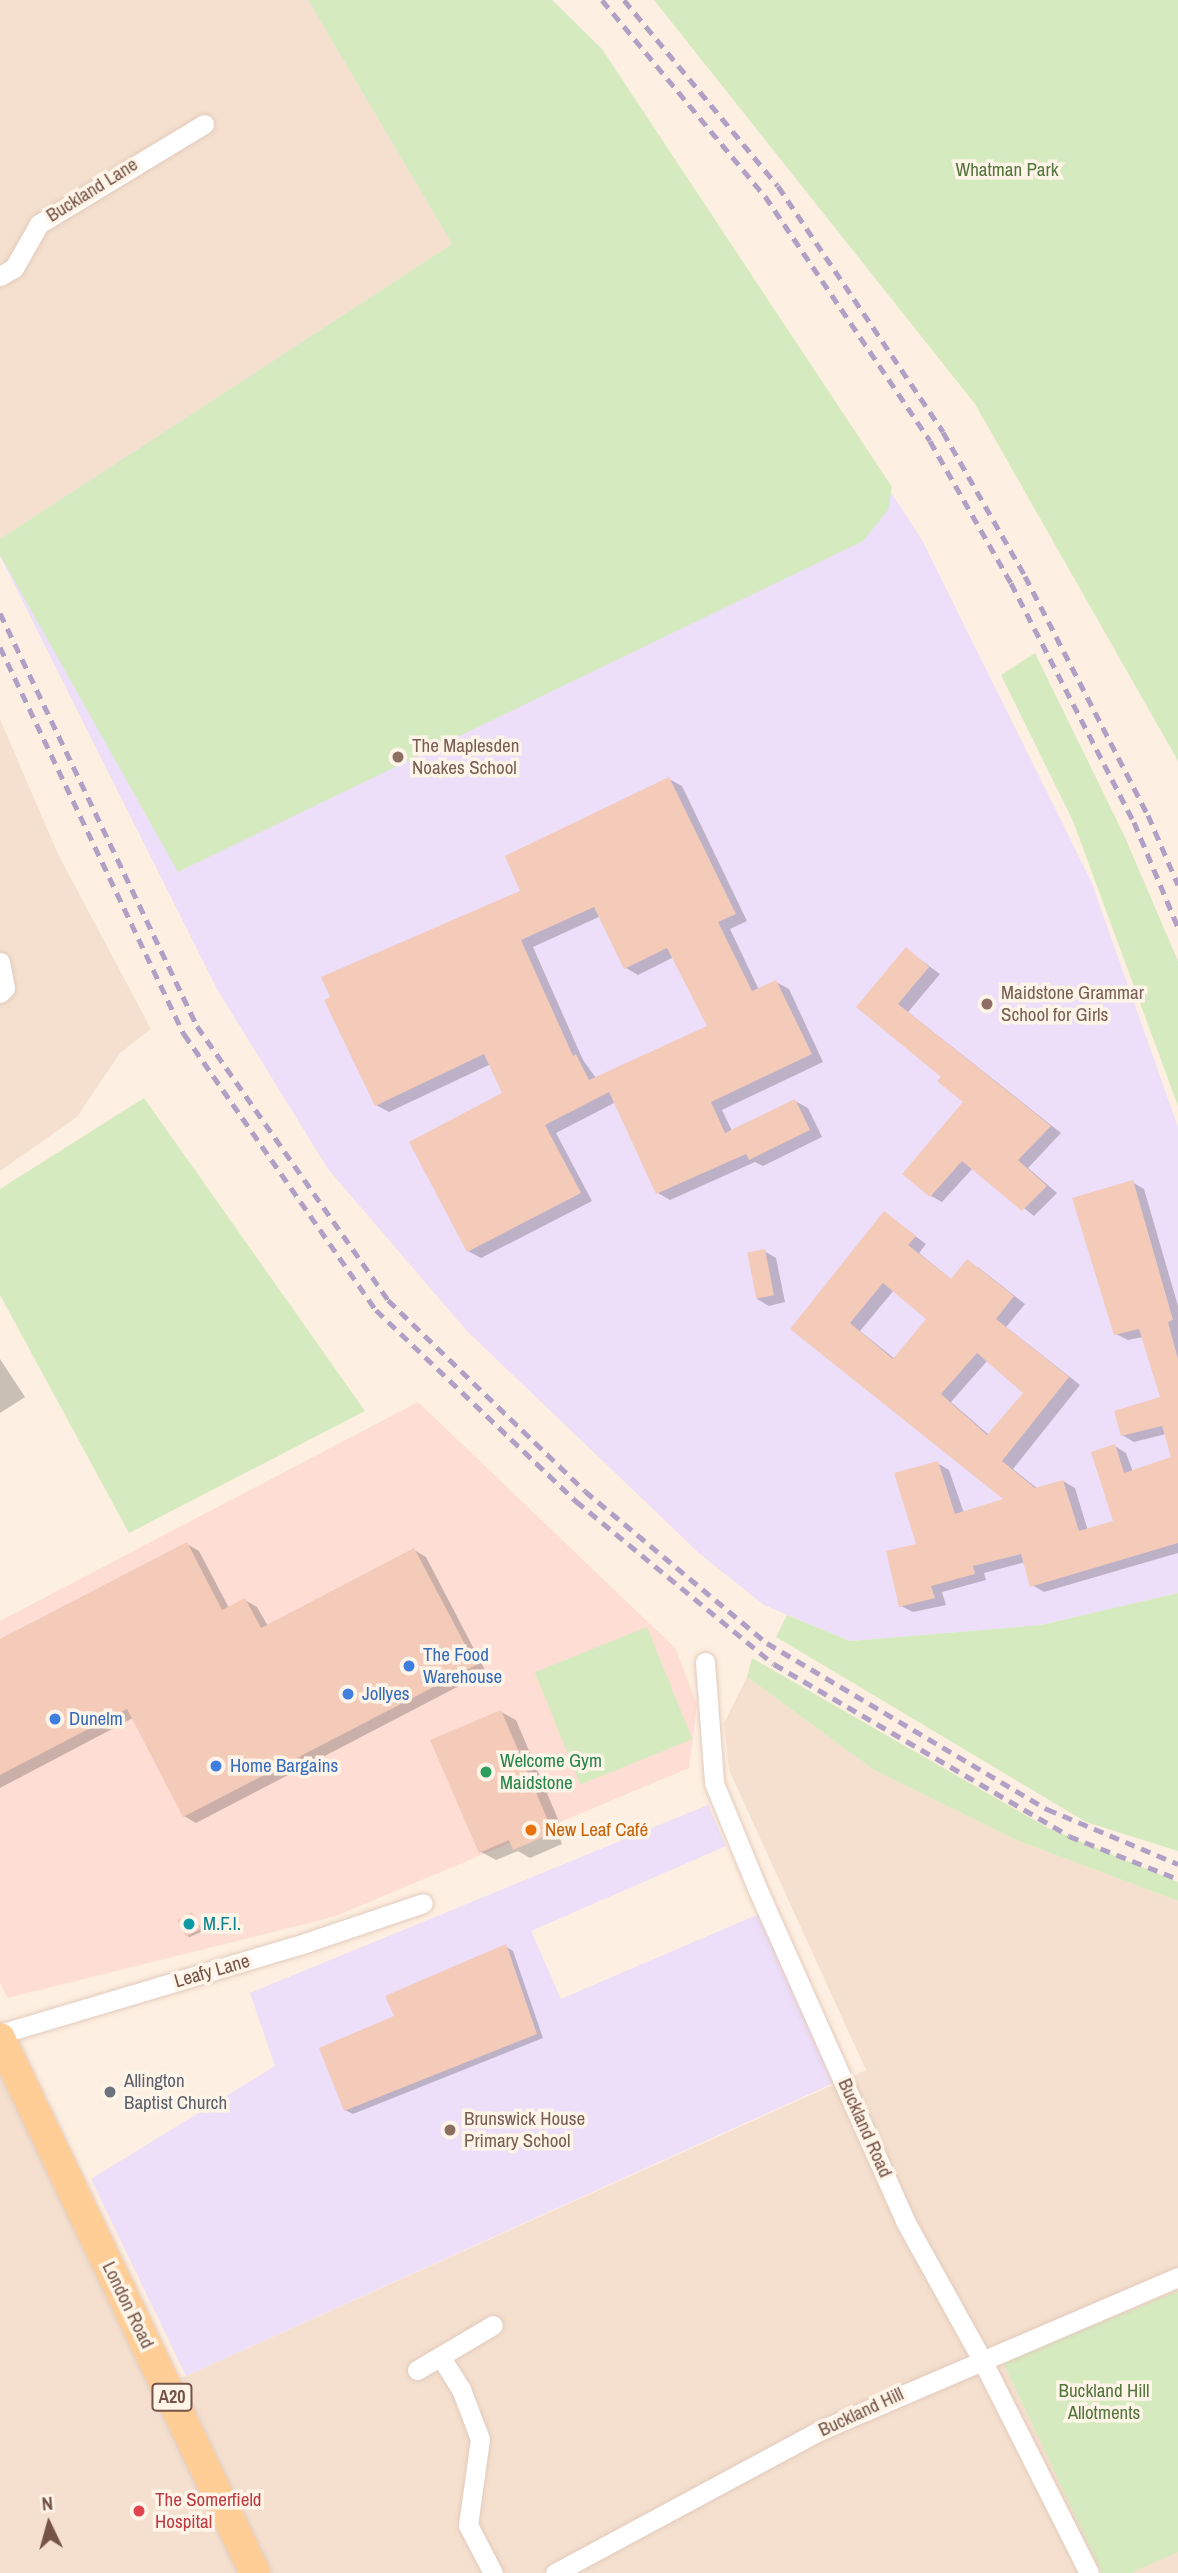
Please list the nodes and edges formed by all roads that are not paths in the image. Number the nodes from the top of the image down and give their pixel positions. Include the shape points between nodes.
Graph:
1 (204, 124) dead end
2 (0, 276) edge
3 (0, 962) edge
4 (0, 993) edge
5 (705, 1662) dead end
6 (423, 1903) dead end
7 (0, 2036) edge
8 (1178, 2277) edge
9 (493, 2325) dead end
10 (442, 2359) junction
11 (982, 2360) junction
12 (417, 2370) dead end
13 (255, 2573) edge
14 (493, 2573) edge
15 (555, 2573) edge
16 (1088, 2573) edge

1 - 2 street, Buckland Lane via 39,224 13,268
3 - 4 street via 5,988
5 - 11 street, Buckland Road via 714,1783 905,2221
6 - 7 street, Leafy Lane
7 - 13 main road, London Road / A20
8 - 11 street, Buckland Hill
9 - 10 street
10 - 12 street
10 - 14 street via 461,2389 480,2439 468,2525
11 - 15 street, Buckland Hill via 821,2430
11 - 16 street, Buckland Road

